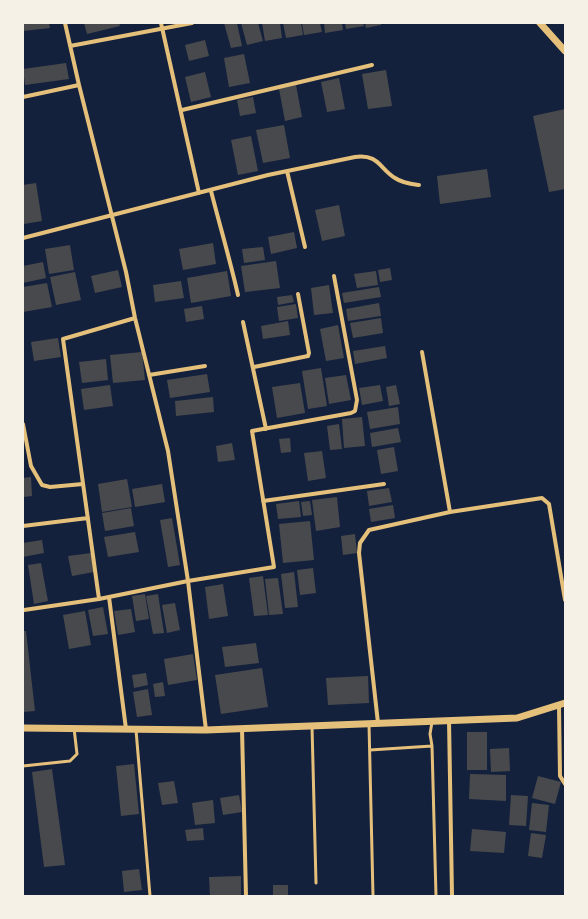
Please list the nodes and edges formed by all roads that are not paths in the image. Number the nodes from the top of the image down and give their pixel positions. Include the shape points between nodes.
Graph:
1 (65, 23) edge
2 (160, 23) edge
3 (192, 23) edge
4 (540, 23) edge
5 (162, 29) junction
6 (70, 46) junction
7 (565, 51) edge
8 (372, 65) dead end
9 (79, 85) junction
10 (23, 97) edge
11 (182, 110) junction
12 (287, 171) junction
13 (419, 185) dead end
14 (211, 191) junction
15 (199, 193) junction
16 (112, 215) junction
17 (23, 238) edge
18 (305, 247) dead end
19 (334, 276) dead end
20 (298, 294) dead end
21 (238, 295) dead end
22 (135, 318) junction
23 (243, 322) dead end
24 (422, 352) dead end
25 (205, 366) dead end
26 (254, 367) junction
27 (149, 374) junction
28 (23, 424) edge
29 (266, 429) junction
30 (83, 484) junction
31 (384, 484) dead end
32 (263, 501) junction
33 (450, 512) junction
34 (88, 518) junction
35 (23, 526) edge
36 (188, 581) junction
37 (109, 597) junction
38 (99, 599) junction
39 (565, 600) edge
40 (24, 610) dead end
41 (562, 705) edge
42 (449, 720) junction
43 (432, 721) junction
44 (378, 723) junction
45 (369, 724) junction
46 (312, 726) junction
47 (23, 728) edge
48 (74, 728) junction
49 (126, 729) junction
50 (136, 729) junction
51 (242, 729) junction
52 (206, 730) junction
53 (432, 746) junction
54 (370, 750) junction
55 (23, 766) edge
56 (565, 784) edge
57 (316, 883) dead end
58 (150, 896) edge
59 (246, 896) edge
60 (373, 896) edge
61 (436, 896) edge
62 (452, 896) edge

1 - 6 street
2 - 5 street
3 - 5 street
4 - 7 street
5 - 6 street
5 - 11 street
6 - 9 street
8 - 11 street
9 - 10 street
9 - 16 street
11 - 15 street
12 - 13 street via 362,156 374,158 395,178
12 - 14 street
12 - 18 street
14 - 15 street
14 - 21 street
15 - 16 street
16 - 17 street
16 - 22 street
19 - 29 street via 357,400 355,411 351,414
20 - 26 street via 308,356
22 - 27 street
22 - 30 street via 63,339
23 - 26 street
24 - 33 street
25 - 27 street
26 - 29 street
27 - 36 street via 168,450
28 - 30 street via 31,466 42,485 50,487
29 - 32 street via 252,431
30 - 34 street
31 - 32 street
32 - 36 street via 274,568
33 - 39 street via 537,498 546,500 549,504
33 - 44 street via 369,530 360,543
34 - 35 street
34 - 38 street
36 - 37 street
36 - 52 street
37 - 38 street
37 - 49 street
38 - 40 street
41 - 42 street via 517,718
41 - 56 street via 560,776
42 - 43 street
42 - 62 street
43 - 44 street
43 - 53 lane
44 - 45 street
45 - 46 street
45 - 54 lane
46 - 51 street
46 - 57 lane
47 - 48 street
48 - 49 street
48 - 55 lane via 77,754 70,761
49 - 50 street
50 - 52 street
50 - 58 lane
51 - 52 street
51 - 59 street
53 - 54 lane
53 - 61 lane
54 - 60 lane

